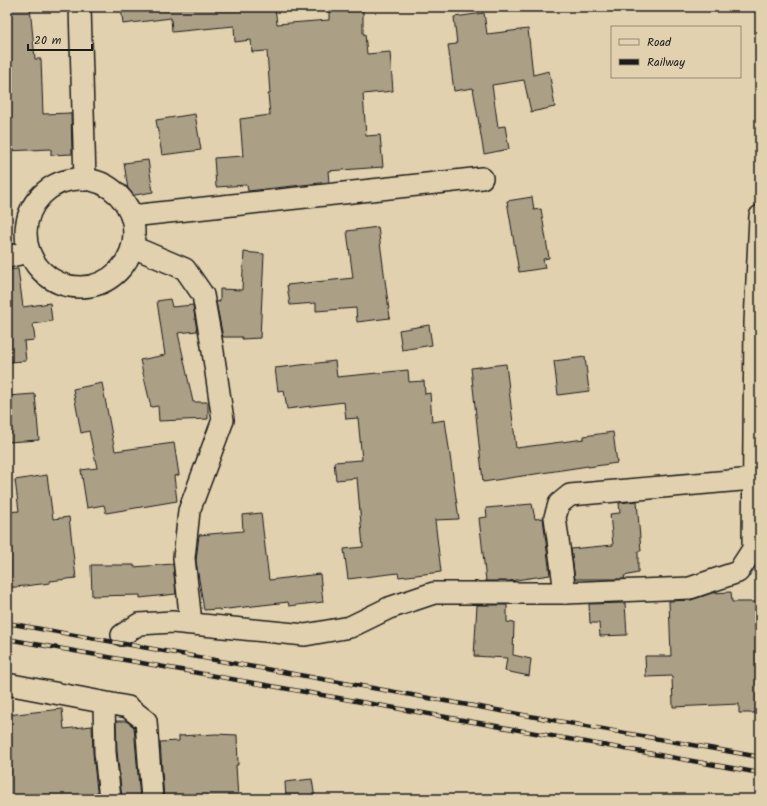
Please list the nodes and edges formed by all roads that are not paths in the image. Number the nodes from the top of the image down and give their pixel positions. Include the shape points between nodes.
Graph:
1 (80, 7) edge
2 (482, 178) dead end
3 (85, 180) junction
4 (131, 216) junction
5 (760, 216) edge
6 (133, 247) junction
7 (28, 252) junction
8 (7, 257) edge
9 (753, 479) junction
10 (565, 593) junction
11 (191, 623) junction
12 (122, 635) dead end
13 (7, 684) edge
14 (104, 703) junction
15 (110, 799) edge
16 (152, 799) edge

1 - 3 street
2 - 4 street
3 - 4 street via 94,180 113,190 127,206
3 - 7 street via 73,179 53,186 37,200 27,219
4 - 6 street via 134,226
5 - 9 street via 755,323
6 - 7 street via 124,266 108,281 87,288 66,286 47,277
6 - 11 street via 185,269 203,295 212,345 223,420 189,511 184,558
7 - 8 street
9 - 10 street via 752,549 738,572 690,588
9 - 10 street via 570,495 559,504 555,516
10 - 11 street via 434,592 389,608 350,627 305,635
11 - 12 street via 139,624
13 - 14 street
14 - 15 street via 105,752
14 - 16 street via 128,707 146,721

